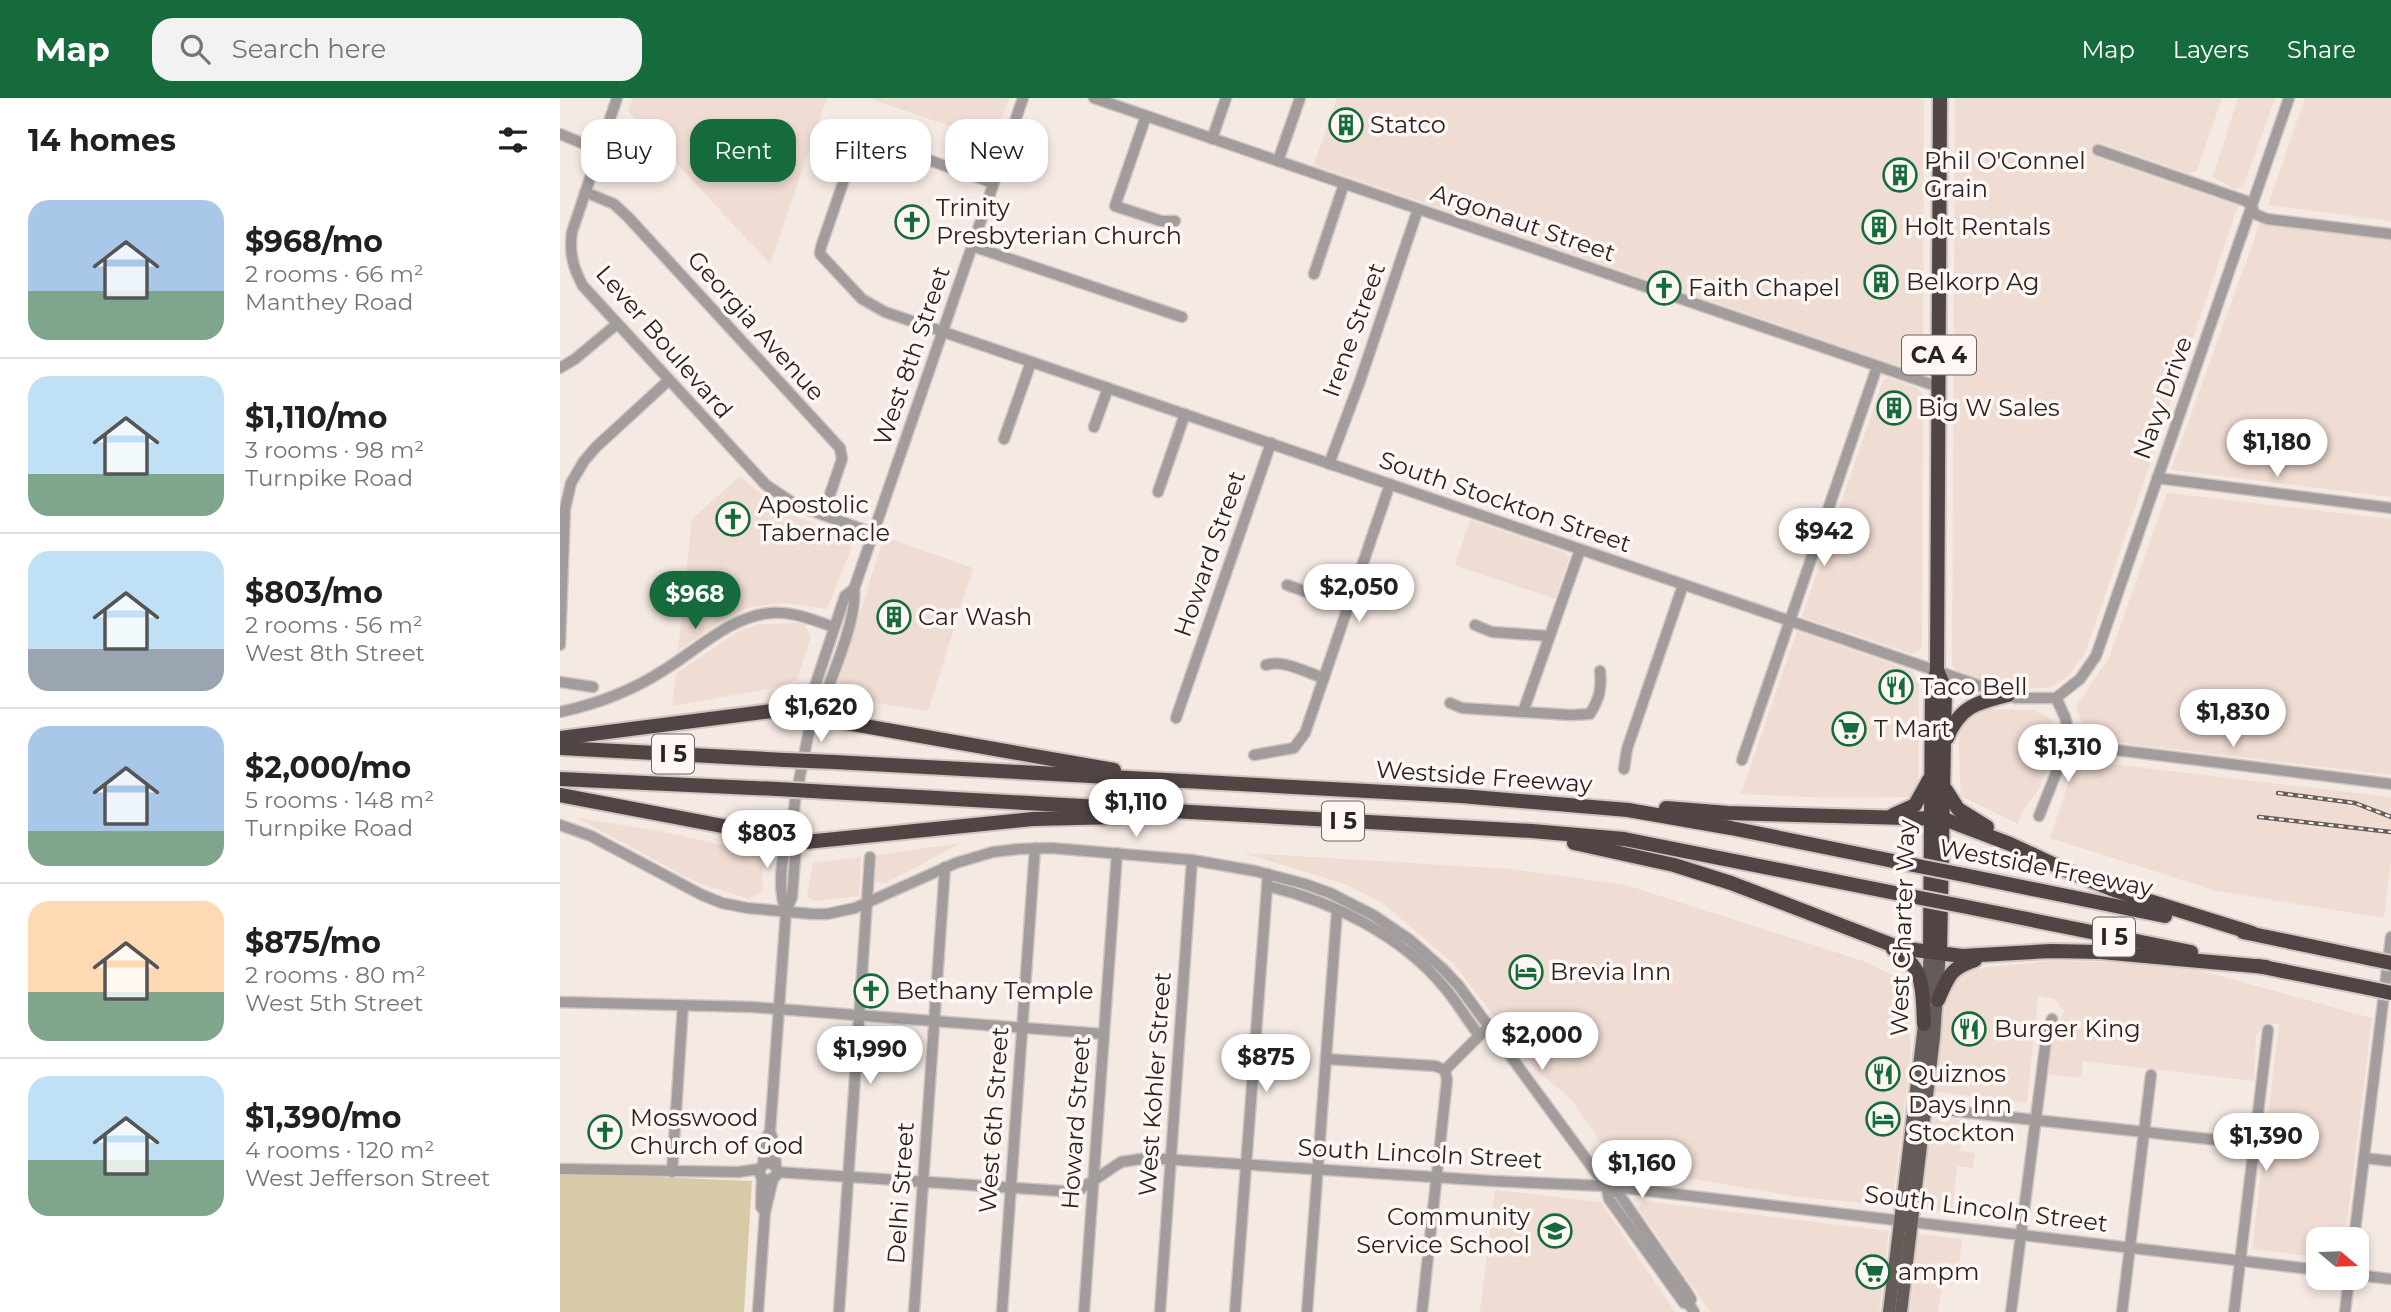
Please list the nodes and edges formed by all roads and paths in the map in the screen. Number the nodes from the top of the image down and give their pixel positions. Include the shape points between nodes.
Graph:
1 (617, 98) edge
2 (1023, 98) edge
3 (1094, 98) edge
4 (1226, 98) edge
5 (1300, 98) edge
6 (1940, 98) edge
7 (2289, 98) edge
8 (1146, 116) junction
9 (610, 119) edge
10 (560, 134) edge
11 (1212, 139) junction
12 (581, 143) edge
13 (2098, 150) dead end
14 (1278, 162) junction
15 (588, 182) edge
16 (993, 183) junction
17 (1345, 184) junction
18 (584, 192) junction
19 (2252, 207) junction
20 (1418, 209) junction
21 (1175, 221) dead end
22 (2391, 234) edge
23 (972, 246) junction
24 (1314, 274) dead end
25 (1182, 317) dead end
26 (617, 324) junction
27 (943, 331) junction
28 (1031, 362) junction
29 (1877, 367) junction
30 (560, 368) edge
31 (669, 380) junction
32 (1939, 387) junction
33 (1108, 388) junction
34 (1185, 414) junction
35 (1094, 427) dead end
36 (1004, 439) dead end
37 (1270, 443) junction
38 (1329, 464) junction
39 (2157, 478) junction
40 (1390, 485) junction
41 (1158, 492) dead end
42 (2391, 508) edge
43 (823, 515) junction
44 (873, 533) junction
45 (1580, 550) junction
46 (1287, 585) dead end
47 (1683, 585) junction
48 (855, 589) junction
49 (1349, 607) junction
50 (853, 611) junction
51 (1790, 621) junction
52 (1475, 625) dead end
53 (834, 627) junction
54 (1549, 636) junction
55 (560, 645) edge
56 (838, 656) junction
57 (1266, 665) dead end
58 (1937, 670) junction
59 (1600, 671) dead end
60 (1324, 678) junction
61 (560, 682) edge
62 (593, 687) dead end
63 (2008, 695) junction
64 (2056, 698) junction
65 (1450, 703) dead end
66 (560, 712) edge
67 (1523, 712) junction
68 (812, 716) junction
69 (1176, 718) dead end
70 (560, 738) edge
71 (2070, 738) junction
72 (1945, 743) junction
73 (560, 748) edge
74 (1254, 755) dead end
75 (1742, 760) dead end
76 (1624, 769) dead end
77 (1931, 776) junction
78 (560, 779) edge
79 (1150, 780) junction
80 (2391, 784) edge
81 (1945, 788) junction
82 (560, 795) edge
83 (1153, 810) junction
84 (1628, 810) junction
85 (2039, 816) dead end
86 (1887, 817) junction
87 (1937, 819) junction
88 (560, 825) edge
89 (1532, 831) junction
90 (792, 840) junction
91 (2010, 844) junction
92 (1035, 848) junction
93 (1117, 853) junction
94 (870, 857) dead end
95 (1192, 860) junction
96 (945, 867) junction
97 (1268, 874) junction
98 (1267, 886) junction
99 (867, 902) junction
100 (786, 911) junction
101 (1337, 911) junction
102 (1860, 933) junction
103 (2252, 933) junction
104 (2391, 937) edge
105 (1935, 951) junction
106 (1986, 956) junction
107 (2391, 963) edge
108 (2266, 967) junction
109 (2391, 993) edge
110 (1938, 1000) junction
111 (560, 1002) edge
112 (683, 1005) junction
113 (778, 1010) junction
114 (859, 1017) junction
115 (2052, 1018) dead end
116 (934, 1022) junction
117 (1924, 1024) junction
118 (1489, 1027) junction
119 (1022, 1029) junction
120 (2268, 1030) dead end
121 (1104, 1034) junction
122 (1479, 1035) junction
123 (1920, 1055) junction
124 (1326, 1059) junction
125 (1445, 1070) junction
126 (2151, 1075) dead end
127 (1926, 1108) junction
128 (2035, 1118) junction
129 (770, 1132) junction
130 (2144, 1132) junction
131 (2254, 1144) junction
132 (2364, 1158) junction
133 (1171, 1159) junction
134 (2391, 1161) edge
135 (1246, 1165) junction
136 (560, 1169) edge
137 (1317, 1170) junction
138 (672, 1172) junction
139 (761, 1172) junction
140 (775, 1172) junction
141 (848, 1177) junction
142 (1437, 1177) junction
143 (1094, 1180) junction
144 (923, 1183) junction
145 (1606, 1186) junction
146 (1011, 1189) junction
147 (765, 1212) junction
148 (1906, 1220) junction
149 (2355, 1227) edge
150 (2021, 1235) junction
151 (2130, 1247) junction
152 (2240, 1261) junction
153 (2306, 1269) edge
154 (2370, 1277) edge
155 (2391, 1279) edge
156 (2348, 1290) edge
157 (1892, 1296) junction
158 (1690, 1304) edge
159 (758, 1312) edge
160 (839, 1312) edge
161 (914, 1312) edge
162 (1002, 1312) edge
163 (1084, 1312) edge
164 (1160, 1312) edge
165 (1235, 1312) edge
166 (1307, 1312) edge
167 (1422, 1312) edge
168 (1889, 1312) edge
169 (1895, 1312) edge
170 (1901, 1312) edge
171 (2011, 1312) edge
172 (2122, 1312) edge
173 (2234, 1312) edge
174 (2345, 1312) edge

1 - 9 street, Lever Boulevard
2 - 16 street, West 8th Street
3 - 8 street, Argonaut Street
4 - 11 street
5 - 14 street
6 - 32 highway, West Charter Way / CA 4
7 - 19 street, Navy Drive
8 - 11 street, Argonaut Street
8 - 21 street via 1115,206
10 - 12 street
11 - 14 street, Argonaut Street
13 - 19 street via 2246,201
14 - 17 street, Argonaut Street
15 - 18 street, Lever Boulevard
16 - 23 street, West 8th Street
16 - 27 street, South Stockton Street via 870,139 861,140 821,247 823,259 868,303
17 - 20 street, Argonaut Street
17 - 24 street
18 - 26 street, Lever Boulevard via 572,232 572,262 583,286
18 - 43 street, Georgia Avenue via 614,204 628,217 840,448 842,458
19 - 22 street via 2255,214 2267,219
19 - 39 street, Navy Drive
20 - 29 street, Argonaut Street
20 - 38 street, Irene Street
23 - 25 street
23 - 27 street, West 8th Street
26 - 30 street
26 - 31 street, Lever Boulevard
27 - 28 street, South Stockton Street
27 - 44 street, West 8th Street
28 - 33 street, South Stockton Street
28 - 36 street
29 - 32 street, Argonaut Street
29 - 51 street
31 - 43 street, Lever Boulevard via 766,485 796,505
31 - 55 street via 596,447 571,483 565,509
32 - 58 highway, West Charter Way / CA 4
33 - 34 street, South Stockton Street
33 - 35 street
34 - 37 street, South Stockton Street
34 - 41 street
37 - 38 street, South Stockton Street
37 - 69 street, Howard Street
38 - 40 street, South Stockton Street
39 - 42 street
39 - 64 street, Navy Drive via 2096,656 2080,679
40 - 45 street, South Stockton Street
40 - 49 street
43 - 44 street, Lever Boulevard
44 - 48 street, West 8th Street
45 - 47 street, South Stockton Street
45 - 54 street
46 - 49 street
47 - 51 street, South Stockton Street
47 - 76 street
48 - 50 street, West 8th Street
48 - 53 street, West 8th Street via 845,596
49 - 60 street
50 - 53 street
50 - 56 street, West 8th Street
51 - 58 street, South Stockton Street
51 - 75 street
52 - 54 street via 1492,632
53 - 56 street
53 - 66 street via 792,614 755,616 646,681 600,702
53 - 68 street, West 8th Street via 808,707
54 - 67 street
56 - 68 street, West 8th Street via 819,711
57 - 60 street via 1286,665
58 - 63 street, South Stockton Street
58 - 72 highway, West Charter Way / CA 4 via 1945,689
58 - 77 highway, West Charter Way / CA 4 via 1932,690
59 - 67 street via 1599,700 1590,714
60 - 74 street via 1305,733 1294,748
61 - 62 street
63 - 64 street, South Stockton Street
63 - 72 highway via 1969,706 1959,714
64 - 71 street
65 - 67 street
68 - 70 highway via 771,710
68 - 79 highway via 1132,772
68 - 90 street, West 8th Street
71 - 80 street via 2100,748
71 - 85 street
72 - 81 highway, West Charter Way / CA 4
73 - 79 highway, Westside Freeway / I 5, bridge
77 - 86 highway via 1915,805
77 - 87 highway, West Charter Way / CA 4
78 - 83 highway, Westside Freeway / I 5, bridge
79 - 84 highway, Westside Freeway / I 5 via 1461,796
81 - 87 highway, West Charter Way / CA 4
81 - 91 highway via 1958,810
82 - 90 highway
83 - 89 highway, Westside Freeway / I 5
83 - 90 highway via 1126,817 1033,819 827,841
84 - 86 highway via 1654,807
84 - 103 highway, Westside Freeway / I 5, bridge
86 - 87 highway
87 - 91 highway
87 - 105 highway, West Charter Way / CA 4
88 - 100 street via 607,844 702,895 747,908
89 - 102 highway via 1674,865
89 - 108 highway, Westside Freeway / I 5, bridge via 1624,839
90 - 100 street, West 8th Street via 796,846 792,897
91 - 103 highway via 2102,886
92 - 93 street
92 - 96 street via 993,852
92 - 119 street, West 6th Street
93 - 95 street
93 - 121 street, Howard Street
94 - 99 street
95 - 97 street
95 - 133 street, West Kohler Street
96 - 99 street
96 - 116 street, Delhi Street
97 - 98 street
97 - 118 street via 1329,893 1393,928 1443,969
98 - 101 street
98 - 135 street
99 - 100 street via 827,914
99 - 114 street
100 - 113 street, West 8th Street
101 - 122 street via 1381,933 1415,959 1444,987
101 - 124 street
102 - 105 highway via 1900,947
102 - 117 highway via 1914,964 1920,978
103 - 107 highway, Westside Freeway / I 5, bridge
104 - 132 street
105 - 106 highway
105 - 110 main road, West Charter Way
105 - 117 main road, West Charter Way
106 - 108 highway via 2080,951
106 - 110 highway via 1955,968
108 - 109 highway, Westside Freeway / I 5, bridge
110 - 127 main road, West Charter Way
111 - 112 street
112 - 113 street
112 - 138 street
113 - 114 street
113 - 129 street, West 8th Street
114 - 116 street
114 - 141 street
115 - 128 street
116 - 119 street
116 - 144 street, Delhi Street
117 - 123 main road, West Charter Way
118 - 122 street
118 - 145 street
119 - 121 street
119 - 146 street, West 6th Street
120 - 131 street
121 - 143 street, Howard Street
122 - 125 street
123 - 127 main road via 1925,1065 1921,1097
123 - 148 main road, West Charter Way
124 - 125 street
124 - 137 street
125 - 142 street
126 - 130 street
127 - 128 street
127 - 148 main road, West Charter Way
128 - 130 street
128 - 150 street
129 - 139 street, West 8th Street
129 - 140 street, West 8th Street
130 - 131 street
130 - 151 street
131 - 152 street
132 - 134 street
132 - 149 street
133 - 135 street, South Lincoln Street
133 - 143 street, South Lincoln Street via 1132,1159
133 - 164 street, West Kohler Street
135 - 137 street, South Lincoln Street
135 - 165 street
136 - 138 street
137 - 142 street, South Lincoln Street
137 - 166 street
138 - 139 street
139 - 140 street via 767,1181
139 - 140 street via 769,1163
139 - 147 street, West 8th Street
140 - 141 street, South Lincoln Street
140 - 147 street, West 8th Street
141 - 144 street, South Lincoln Street
141 - 160 street
142 - 145 street, South Lincoln Street
142 - 167 street
143 - 146 street, South Lincoln Street via 1076,1192
143 - 163 street, Howard Street
144 - 146 street, South Lincoln Street
144 - 161 street, Delhi Street
145 - 148 street, South Lincoln Street
145 - 158 street via 1619,1194
146 - 162 street, West 6th Street
147 - 159 street, West 8th Street
148 - 150 street, South Lincoln Street
148 - 157 main road, West Charter Way
148 - 170 main road, West Charter Way
150 - 151 street, South Lincoln Street
150 - 171 street
151 - 152 street, South Lincoln Street
151 - 172 street
152 - 153 street, South Lincoln Street
152 - 173 street
154 - 155 street
156 - 174 street
157 - 168 main road, West Charter Way
157 - 169 main road

